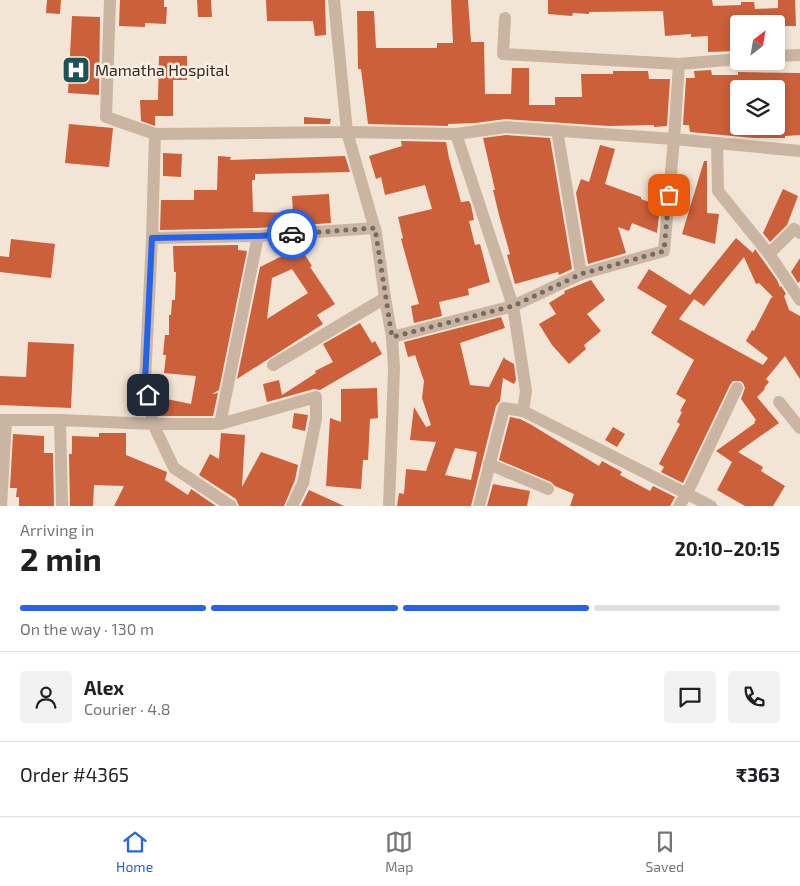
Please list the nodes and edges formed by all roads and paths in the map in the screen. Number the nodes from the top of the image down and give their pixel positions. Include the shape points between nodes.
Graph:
1 (110, 0) edge
2 (334, 0) edge
3 (505, 18) dead end
4 (800, 55) edge
5 (785, 56) edge
6 (730, 60) edge
7 (679, 64) junction
8 (557, 130) junction
9 (347, 132) junction
10 (155, 134) junction
11 (456, 134) junction
12 (674, 139) junction
13 (717, 143) junction
14 (800, 151) edge
15 (375, 228) junction
16 (800, 233) edge
17 (258, 236) junction
18 (152, 238) junction
19 (769, 254) junction
20 (581, 274) junction
21 (385, 298) junction
22 (800, 300) edge
23 (513, 306) junction
24 (392, 337) junction
25 (273, 365) dead end
26 (737, 388) dead end
27 (779, 402) dead end
28 (523, 411) junction
29 (3, 420) edge
30 (60, 420) junction
31 (153, 424) junction
32 (220, 424) junction
33 (800, 428) edge
34 (489, 464) junction
35 (548, 489) dead end
36 (687, 494) junction
37 (1, 506) edge
38 (62, 506) edge
39 (231, 506) edge
40 (292, 506) edge
41 (389, 506) edge
42 (479, 506) edge
43 (679, 506) edge
44 (711, 506) edge

1 - 10 street via 106,117
2 - 9 street
3 - 7 street via 503,54
4 - 5 street
6 - 7 street
7 - 12 street
8 - 11 street via 506,127
8 - 12 street
8 - 20 street
9 - 10 street
9 - 11 street
9 - 15 street
10 - 18 street
11 - 23 street
12 - 13 street
12 - 20 street via 664,251
13 - 14 street
13 - 19 street via 718,191
15 - 17 street
15 - 21 street
16 - 19 street via 794,229
17 - 18 street
17 - 32 street
18 - 31 street via 145,381
19 - 22 street
20 - 23 street
21 - 24 street
21 - 25 street
23 - 24 street
23 - 28 street via 526,391
24 - 41 street via 394,368
26 - 36 street
27 - 33 street
28 - 34 street via 504,408
28 - 36 street
29 - 30 street
29 - 37 street
30 - 31 street
30 - 38 street
31 - 32 street
31 - 39 street via 174,468
32 - 40 street via 316,397 316,419 303,483
34 - 35 street
34 - 42 street
36 - 43 street
36 - 44 street

